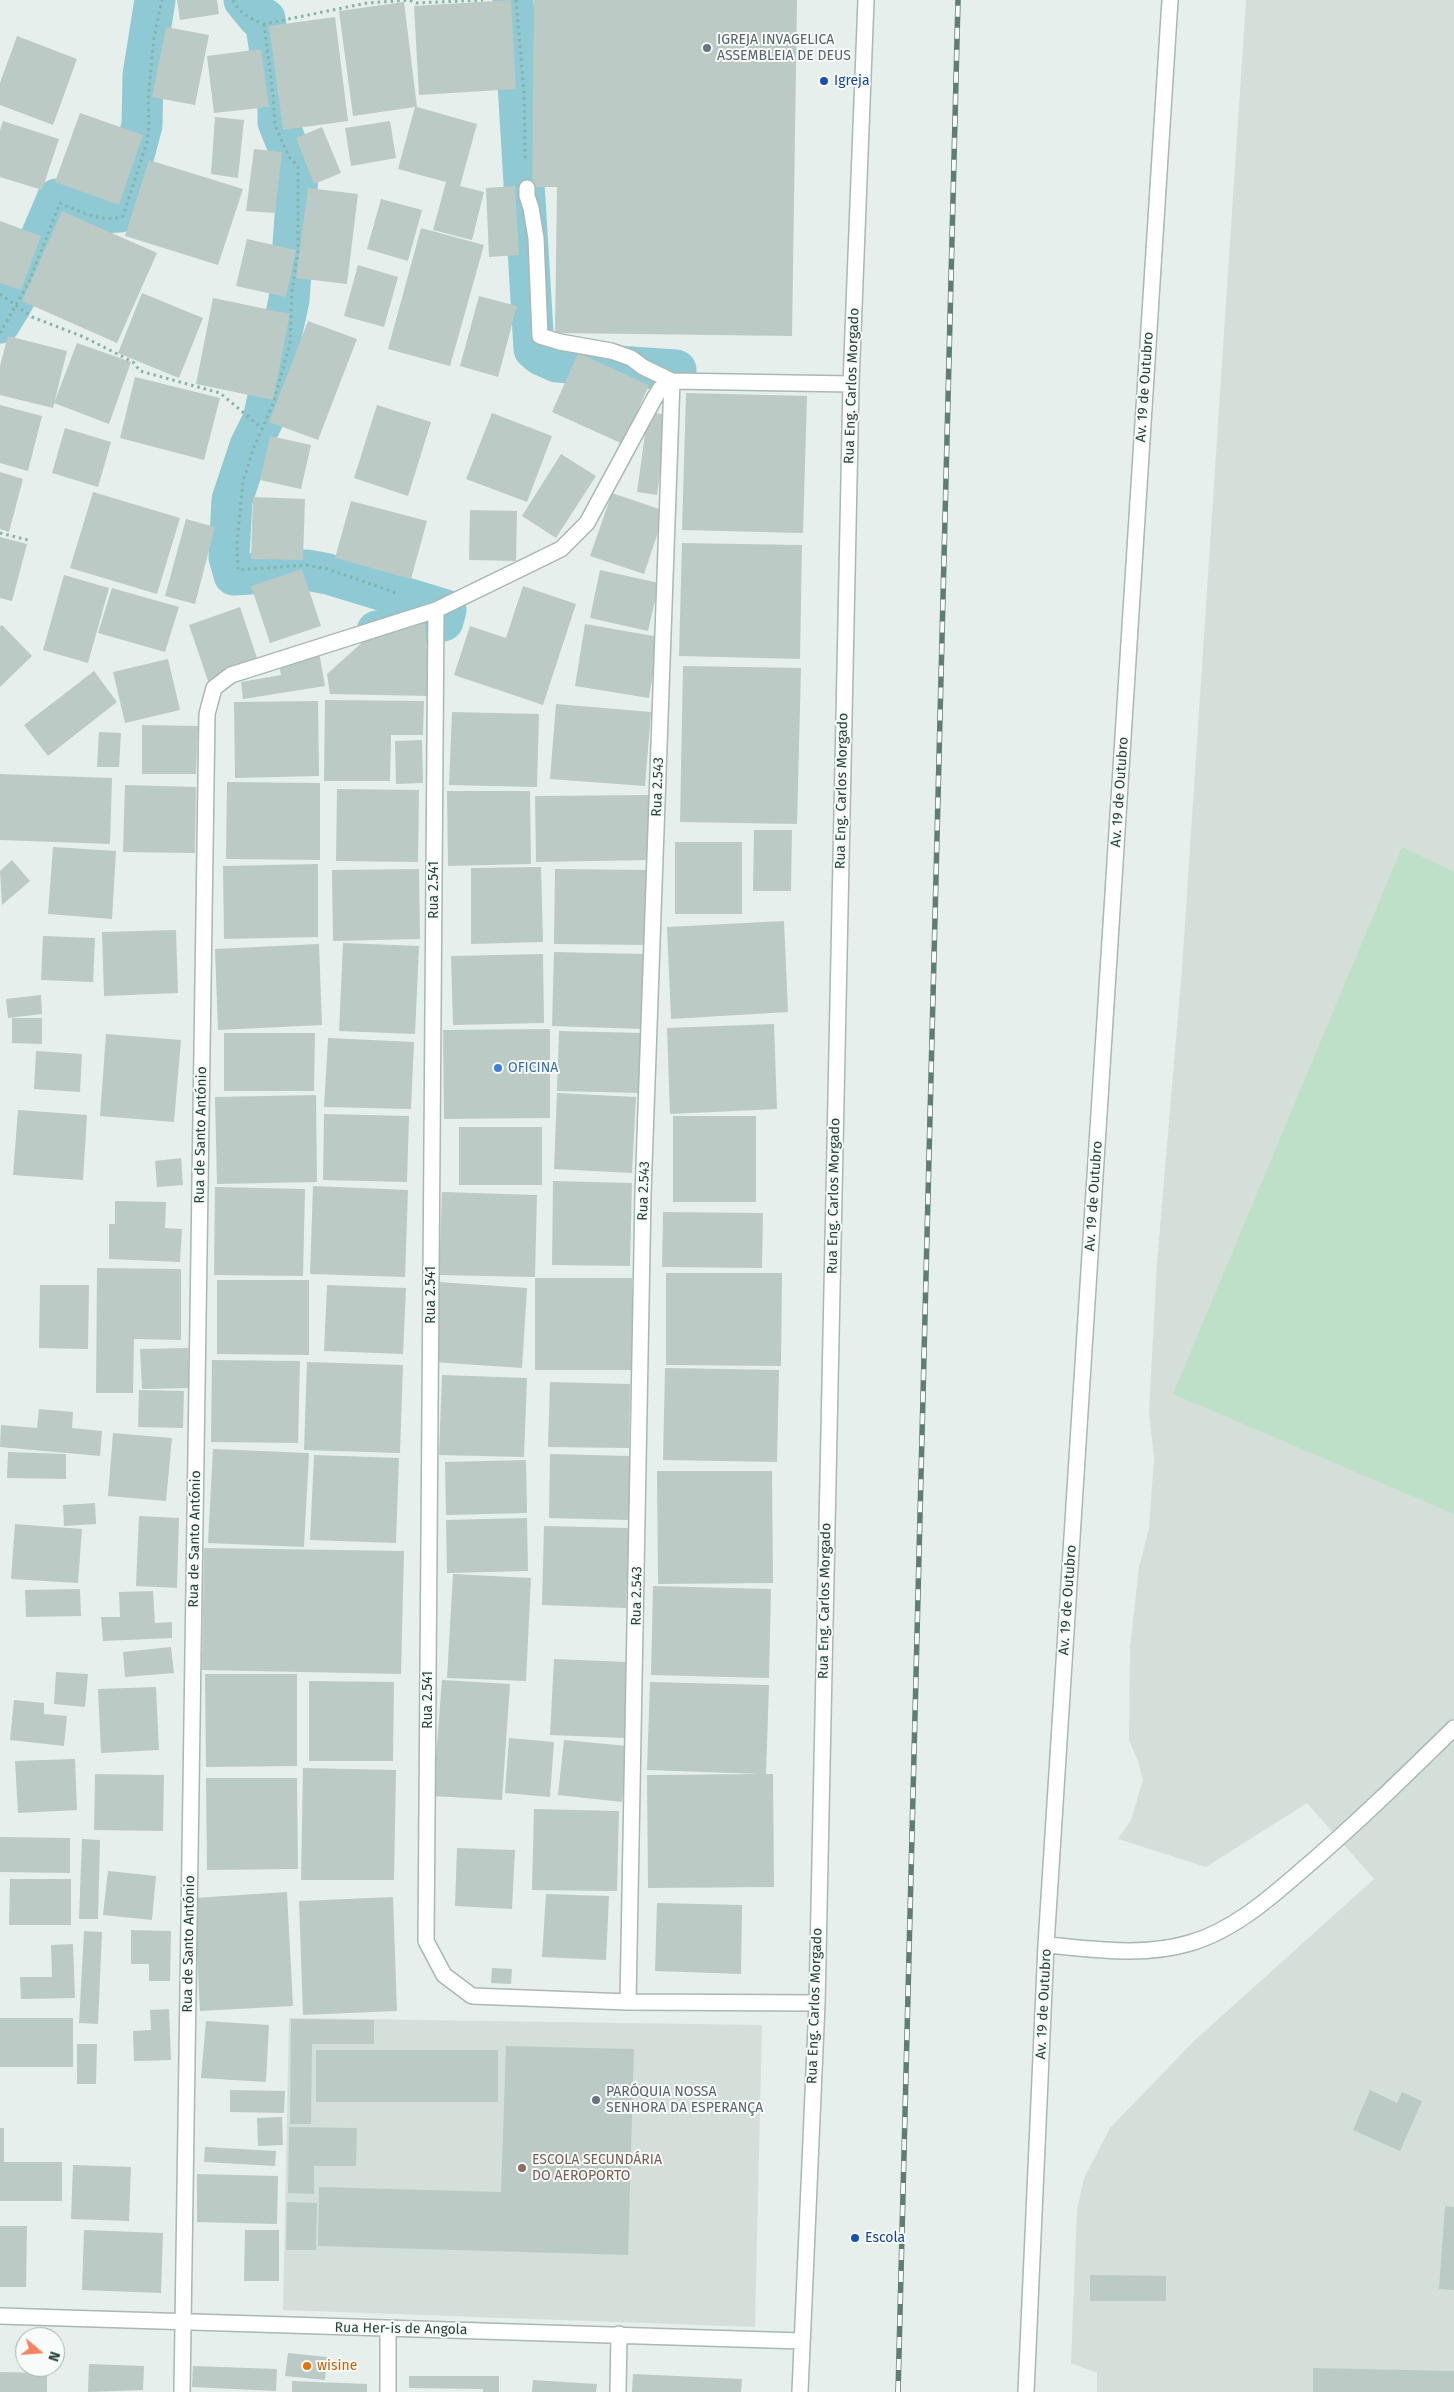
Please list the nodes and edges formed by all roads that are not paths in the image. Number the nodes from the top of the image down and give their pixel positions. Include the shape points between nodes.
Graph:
1 (866, 0) edge
2 (1170, 0) edge
3 (527, 188) road end
4 (672, 381) junction
5 (851, 384) junction
6 (436, 610) junction
7 (1454, 1728) edge
8 (1046, 1945) junction
9 (628, 2002) junction
10 (817, 2003) junction
11 (0, 2316) edge
12 (184, 2322) junction
13 (388, 2329) junction
14 (620, 2334) junction
15 (802, 2341) junction
16 (182, 2392) edge
17 (388, 2392) edge
18 (618, 2392) edge
19 (800, 2392) edge
20 (1026, 2392) edge

1 - 5 street, Rua Eng. Carlos Morgado
2 - 8 street, Av. 19 de Outubro
3 - 4 street via 536,238 540,336 611,351 631,358
4 - 5 street
4 - 6 street via 654,399 586,523 561,549
4 - 9 street, Rua 2.543 via 643,1194
5 - 10 street, Rua Eng. Carlos Morgado
6 - 9 street, Rua 2.541 via 426,1941 444,1975 472,1996
6 - 12 street, Rua de Santo António via 231,674 214,688 207,714
7 - 8 street via 1339,1839 1237,1921 1192,1943 1147,1951
8 - 20 street, Av. 19 de Outubro
9 - 10 street
10 - 15 street, Rua Eng. Carlos Morgado
11 - 12 street, Rua Her-is de Angola
12 - 13 street, Rua Her-is de Angola
12 - 16 street, Rua de Santo António
13 - 14 street, Rua Her-is de Angola
13 - 17 street
14 - 15 street, Rua Her-is de Angola
14 - 18 street
15 - 19 street, Rua Eng. Carlos Morgado

